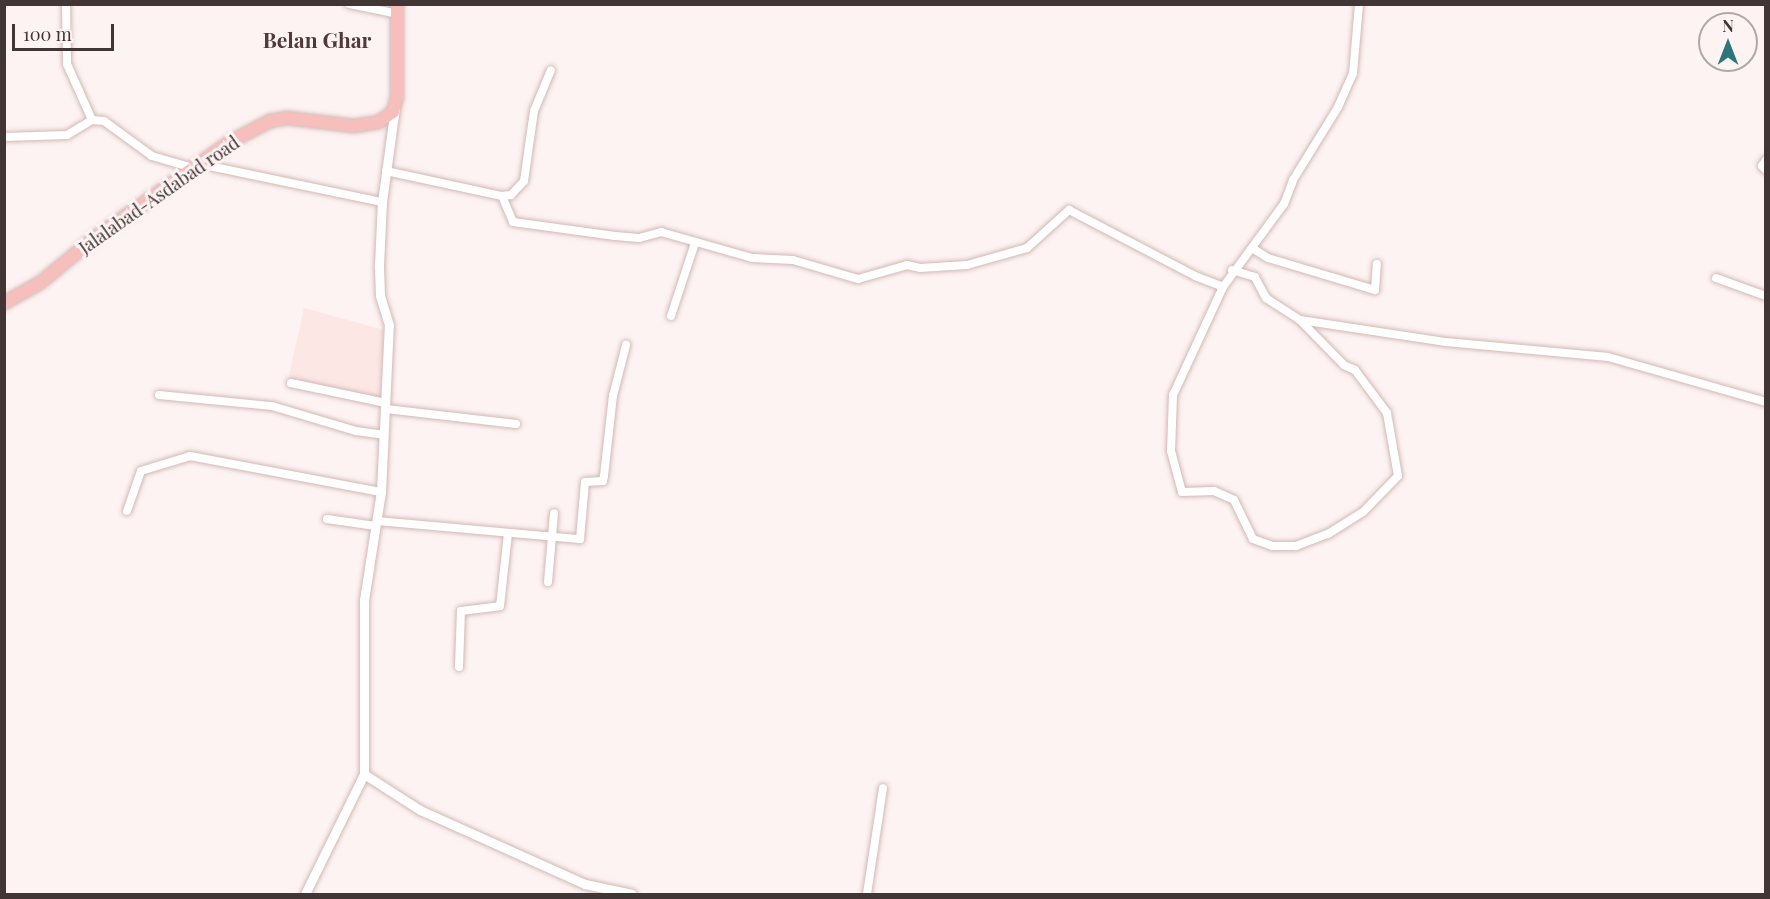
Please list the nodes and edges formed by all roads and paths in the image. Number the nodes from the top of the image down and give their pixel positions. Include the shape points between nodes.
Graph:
1 (66, 4) edge
2 (349, 4) edge
3 (1359, 4) edge
4 (398, 9) edge
5 (551, 70) dead end
6 (395, 105) junction
7 (92, 120) junction
8 (4, 137) edge
9 (205, 160) junction
10 (1766, 160) edge
11 (193, 168) junction
12 (1766, 170) edge
13 (386, 171) junction
14 (502, 196) junction
15 (382, 202) junction
16 (695, 243) junction
17 (1252, 248) junction
18 (1377, 264) dead end
19 (1232, 270) junction
20 (1716, 278) dead end
21 (1223, 287) junction
22 (1766, 296) edge
23 (4, 303) edge
24 (670, 315) dead end
25 (1300, 320) junction
26 (626, 345) dead end
27 (291, 383) dead end
28 (159, 395) dead end
29 (1766, 402) edge
30 (386, 406) junction
31 (516, 424) dead end
32 (384, 435) junction
33 (381, 492) junction
34 (127, 511) dead end
35 (554, 513) dead end
36 (327, 519) dead end
37 (376, 524) junction
38 (508, 534) junction
39 (553, 539) junction
40 (548, 582) dead end
41 (459, 668) dead end
42 (364, 774) junction
43 (883, 788) dead end
44 (585, 884) junction
45 (305, 894) edge
46 (580, 894) edge
47 (632, 894) edge
48 (867, 894) edge

1 - 7 street via 68,64
2 - 4 street
3 - 17 street via 1353,74 1293,180 1284,204
4 - 6 main road
5 - 14 street via 534,111 524,182 512,195
6 - 9 main road, Jalalabad-Asdabad road via 393,112 379,122 354,126 287,118 270,121
6 - 13 street
7 - 8 street via 67,135
7 - 11 street via 104,121 152,156
9 - 11 main road, Jalalabad-Asdabad road
9 - 15 street via 214,167
10 - 12 street via 1762,168
11 - 23 main road, Jalalabad-Asdabad road via 92,240 40,283
13 - 14 street
13 - 15 street
14 - 16 street via 513,222 639,238 661,232
15 - 30 street via 380,296 389,325
16 - 21 street via 752,258 793,260 858,279 907,265 967,265 1027,248 1070,210
16 - 24 street
17 - 18 street via 1268,258 1376,290
17 - 19 street
19 - 21 street
19 - 25 street via 1255,277 1266,298
20 - 22 street
21 - 25 street via 1173,395 1171,451 1182,492 1214,491 1234,500 1253,539 1272,546 1296,546 1329,534 1363,512 1398,476 1387,413 1356,370 1344,365
25 - 29 street via 1446,342 1608,357
26 - 39 street via 614,396 603,481 585,482 580,539
27 - 30 street
28 - 32 street via 272,406 346,429
30 - 31 street
30 - 32 street
32 - 33 street
33 - 34 street via 190,456 141,471
33 - 37 street
35 - 39 street
36 - 37 street
37 - 38 street
37 - 42 street via 364,600
38 - 39 street
38 - 41 street via 500,606 462,610
39 - 40 street
42 - 44 street via 420,810
42 - 45 street
43 - 48 street
44 - 46 street
44 - 47 street

